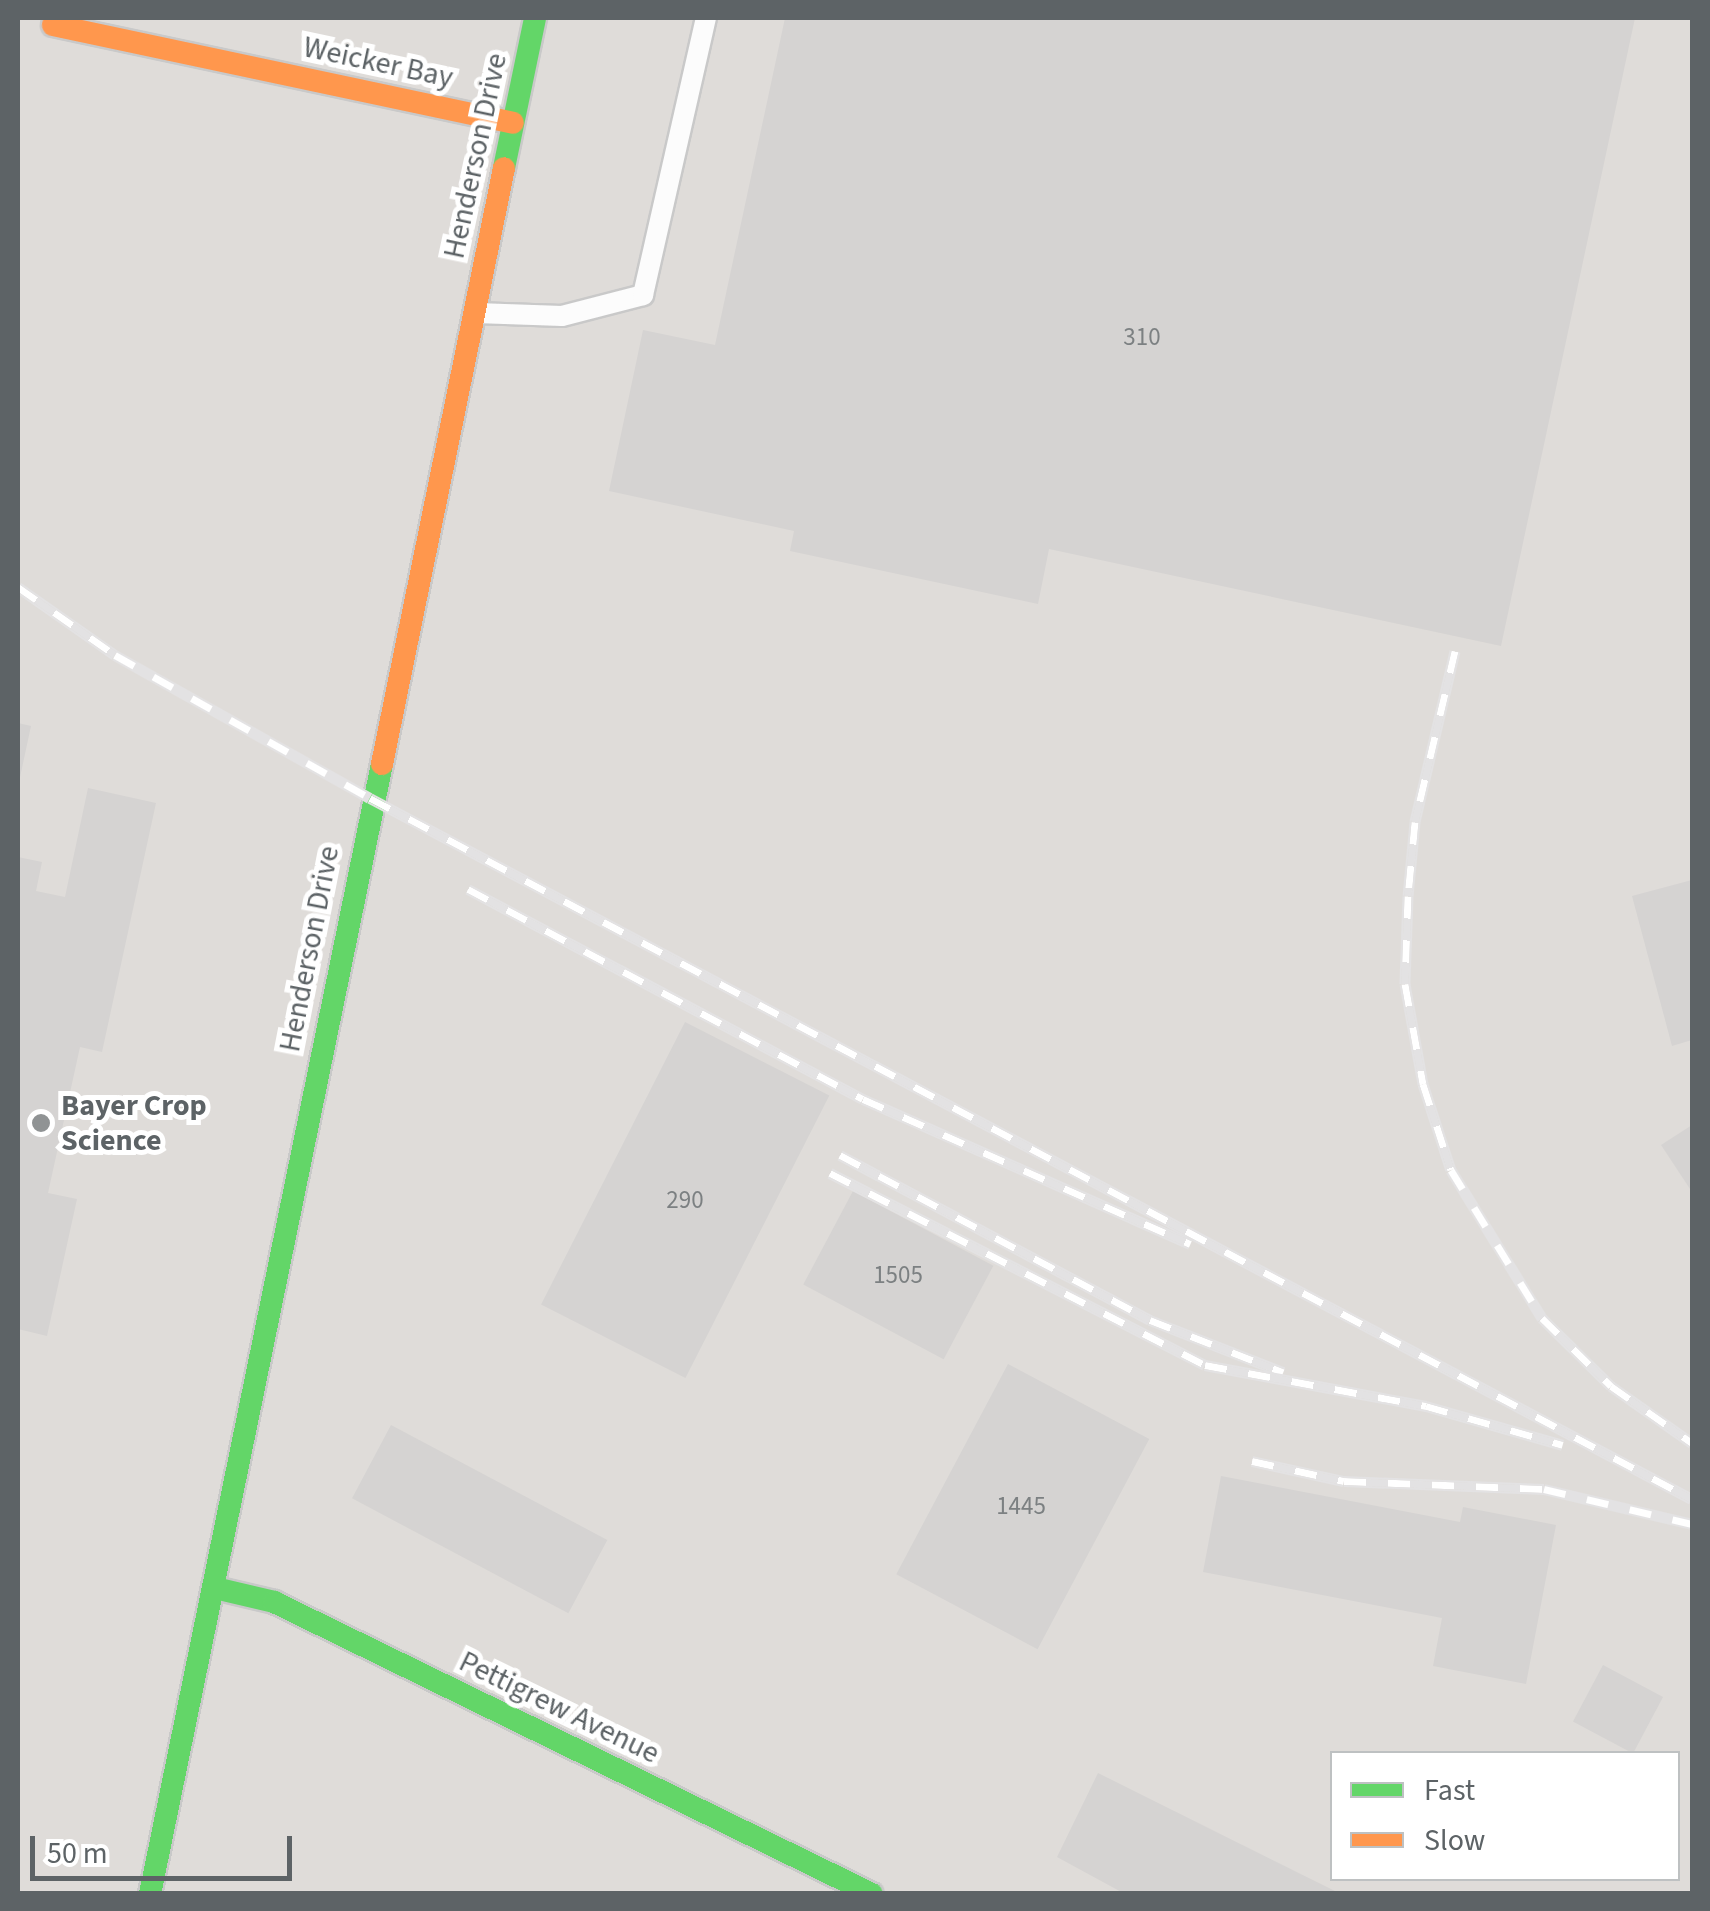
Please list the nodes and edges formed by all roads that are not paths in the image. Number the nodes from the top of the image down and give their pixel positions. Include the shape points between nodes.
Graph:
1 (535, 18) edge
2 (706, 18) edge
3 (53, 25) dead end
4 (513, 123) junction
5 (474, 312) junction
6 (215, 1588) junction
7 (150, 1894) edge
8 (872, 1894) edge

1 - 4 street, Henderson Drive
2 - 5 lane via 644,295 562,316
3 - 4 street, Weicker Bay
4 - 5 street, Henderson Drive
5 - 6 street, Henderson Drive
6 - 7 street, Henderson Drive
6 - 8 street, Pettigrew Avenue via 274,1602

